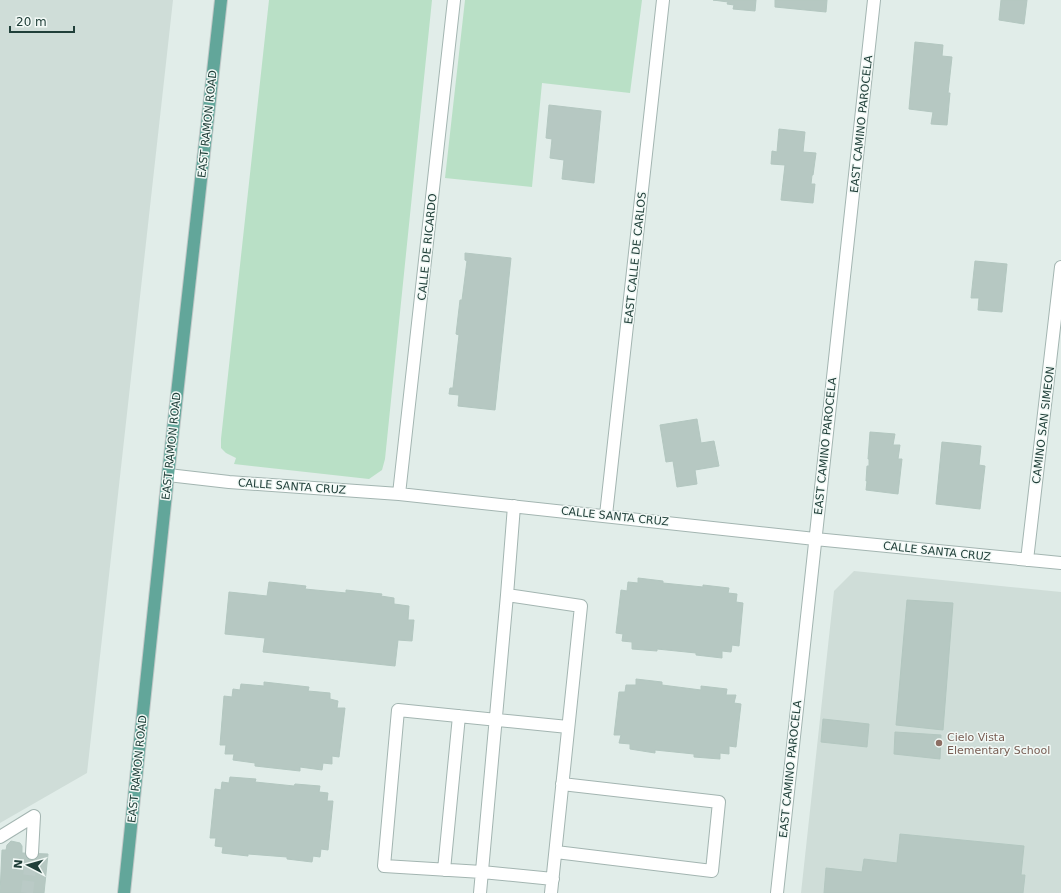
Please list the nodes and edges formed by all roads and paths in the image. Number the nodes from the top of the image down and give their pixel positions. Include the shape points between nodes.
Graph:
1 (221, 0) edge
2 (454, 0) edge
3 (663, 0) edge
4 (874, 0) edge
5 (1061, 267) edge
6 (168, 475) junction
7 (399, 494) junction
8 (514, 506) junction
9 (606, 515) junction
10 (815, 538) junction
11 (1027, 560) junction
12 (1061, 563) edge
13 (507, 595) junction
14 (459, 716) junction
15 (496, 719) junction
16 (568, 727) junction
17 (562, 784) junction
18 (0, 836) edge
19 (556, 852) junction
20 (32, 853) tunnel mouth
21 (444, 870) junction
22 (482, 872) junction
23 (553, 879) junction
24 (124, 893) edge
25 (480, 893) edge
26 (551, 893) edge
27 (777, 893) edge

1 - 6 main road, EAST RAMON ROAD
2 - 7 street, CALLE DE RICARDO
3 - 9 street, EAST CALLE DE CARLOS
4 - 10 street, EAST CAMINO PAROCELA
5 - 11 street, CAMINO SAN SIMEON
6 - 7 street, CALLE SANTA CRUZ
6 - 24 main road, EAST RAMON ROAD
7 - 8 street, CALLE SANTA CRUZ
8 - 9 street, CALLE SANTA CRUZ
8 - 13 street
9 - 10 street, CALLE SANTA CRUZ
10 - 11 street, CALLE SANTA CRUZ
10 - 27 street, EAST CAMINO PAROCELA
11 - 12 street, CALLE SANTA CRUZ
13 - 15 street
13 - 16 street via 581,606
14 - 15 street
14 - 21 street
14 - 21 street via 398,710 384,866
15 - 16 street
15 - 22 street
16 - 17 street
17 - 19 street
17 - 19 street via 719,802 712,872
18 - 20 street via 34,816
19 - 23 street
21 - 22 street
22 - 23 street
22 - 25 street
23 - 26 street

